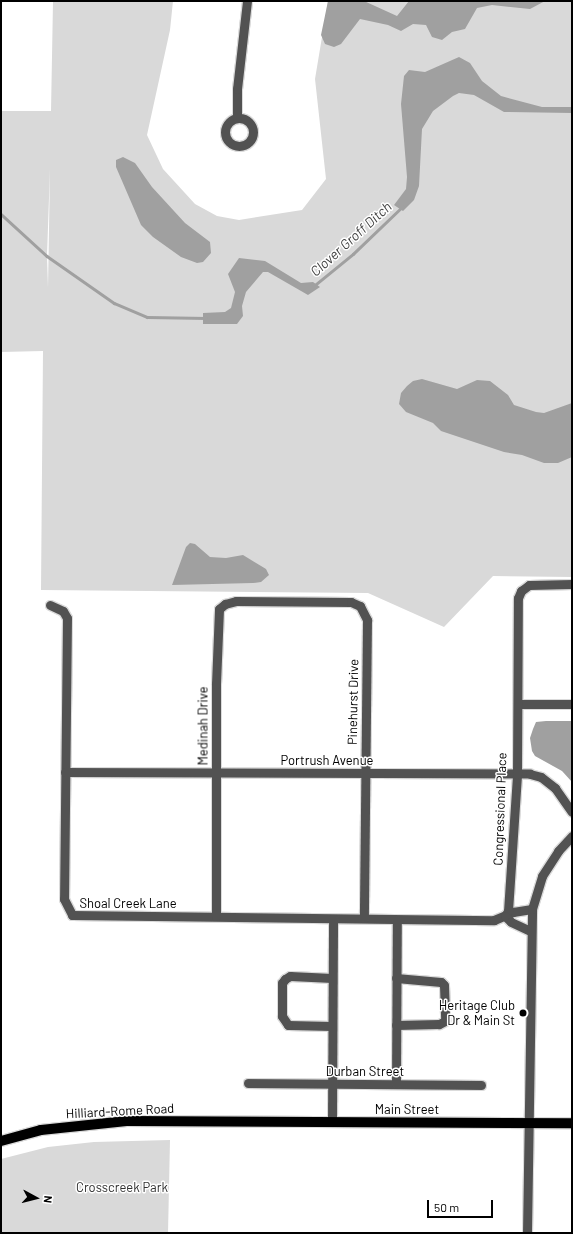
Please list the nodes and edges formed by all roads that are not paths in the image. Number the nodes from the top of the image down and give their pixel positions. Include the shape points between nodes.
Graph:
1 (247, 1) edge
2 (237, 118) dead end
3 (572, 584) edge
4 (291, 601) joint
5 (50, 605) dead end
6 (518, 704) junction
7 (572, 704) edge
8 (65, 772) junction
9 (216, 772) junction
10 (365, 773) junction
11 (517, 774) junction
12 (572, 812) edge
13 (572, 836) edge
14 (532, 909) junction
15 (216, 916) junction
16 (505, 916) junction
17 (364, 918) junction
18 (333, 919) junction
19 (397, 920) junction
20 (530, 931) junction
21 (332, 978) junction
22 (396, 978) junction
23 (396, 1025) junction
24 (332, 1026) junction
25 (248, 1083) dead end
26 (332, 1084) junction
27 (396, 1084) junction
28 (481, 1085) dead end
29 (241, 1121) joint
30 (332, 1122) junction
31 (530, 1123) junction
32 (572, 1123) edge
33 (1, 1141) edge
34 (527, 1233) edge

1 - 2 street via 237,89
3 - 6 street, Congressional Place via 529,585 521,591 518,598
4 - 9 street, Medinah Drive via 236,601 219,609 216,618
4 - 10 street, Pinehurst Drive via 351,602 360,606 365,614
5 - 8 street, Shoal Creek Lane via 58,607 67,618
6 - 7 street
6 - 11 street, Congressional Place
8 - 9 street, Portrush Avenue
8 - 15 street, Shoal Creek Lane via 64,899 72,915
9 - 10 street, Portrush Avenue
9 - 15 street, Medinah Drive
10 - 11 street, Portrush Avenue
10 - 17 street, Pinehurst Drive
11 - 12 street, Portrush Avenue via 541,777 555,788
11 - 16 street, Congressional Place
13 - 14 street via 558,851 542,876
14 - 16 street, Shoal Creek Lane
14 - 20 street
15 - 18 street, Shoal Creek Lane via 236,919
16 - 19 street, Shoal Creek Lane via 494,920
16 - 20 street
17 - 18 street, Shoal Creek Lane
17 - 19 street, Shoal Creek Lane
18 - 21 street
19 - 22 street
20 - 31 street
21 - 24 street
21 - 24 street via 290,976 282,983 282,1016 288,1025
22 - 23 street
22 - 23 street via 441,982 444,985 445,1021 439,1024
23 - 27 street
24 - 26 street
25 - 26 street, Durban Street
26 - 27 street, Durban Street
26 - 30 street
27 - 28 street, Durban Street
29 - 30 main road, Main Street
29 - 33 main road, Hilliard-Rome Road via 93,1123 41,1130
30 - 31 main road, Main Street
31 - 32 main road, Main Street
31 - 34 street

